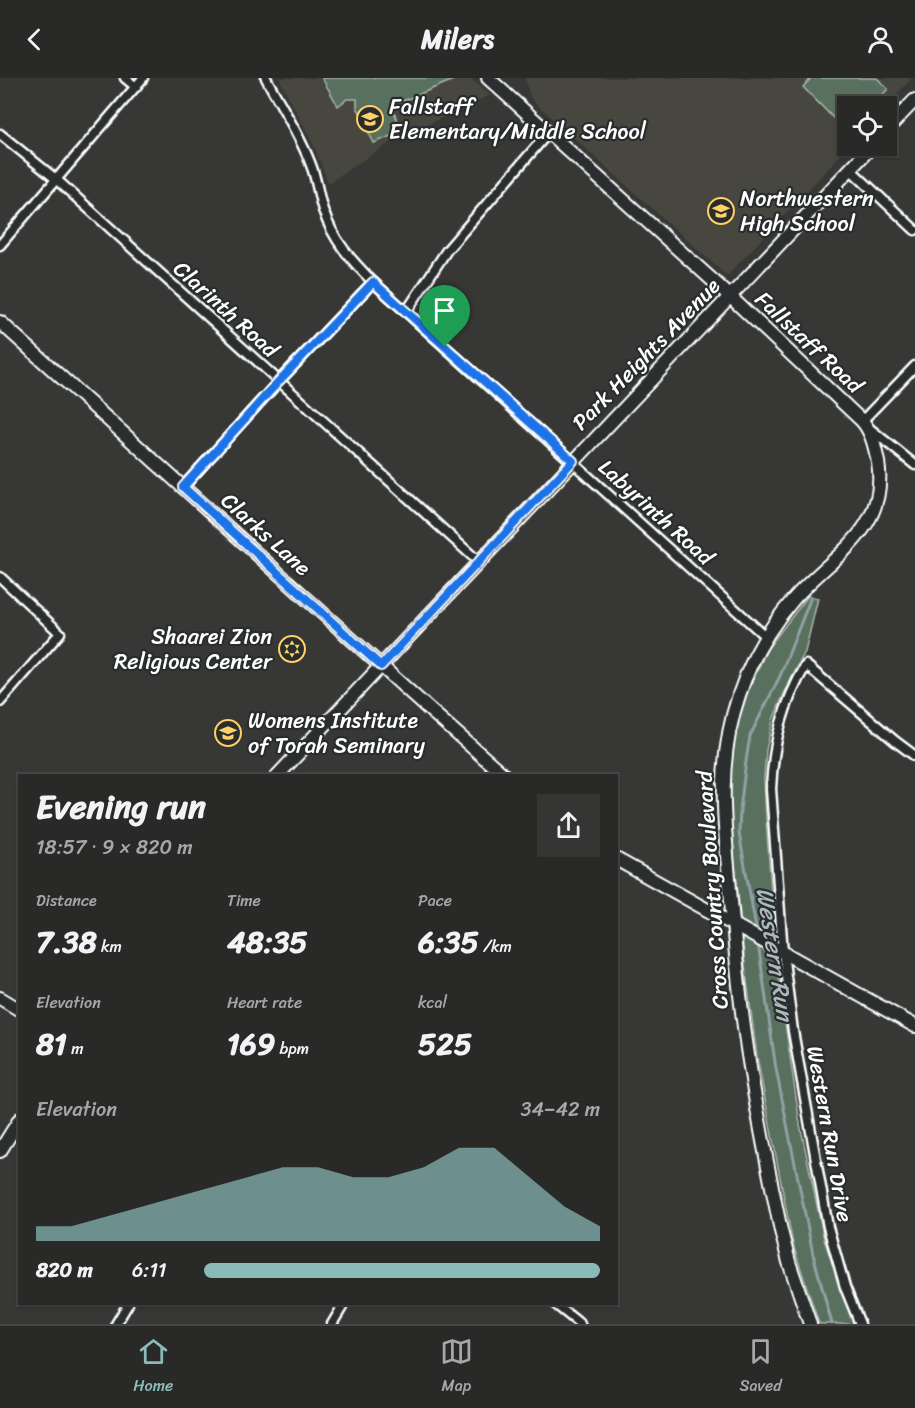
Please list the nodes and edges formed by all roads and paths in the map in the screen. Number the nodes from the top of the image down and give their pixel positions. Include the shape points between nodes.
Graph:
1 (125, 78) edge
2 (143, 78) edge
3 (266, 78) edge
4 (488, 78) edge
5 (136, 87) junction
6 (915, 100) edge
7 (897, 119) edge
8 (548, 133) junction
9 (0, 134) edge
10 (862, 156) edge
11 (850, 169) junction
12 (57, 180) junction
13 (915, 230) edge
14 (0, 245) edge
15 (373, 282) junction
16 (730, 296) junction
17 (406, 312) junction
18 (0, 322) edge
19 (915, 366) edge
20 (279, 381) junction
21 (864, 423) junction
22 (573, 461) junction
23 (915, 465) edge
24 (183, 487) junction
25 (479, 561) junction
26 (0, 577) edge
27 (766, 637) junction
28 (381, 666) junction
29 (0, 702) edge
30 (915, 756) edge
31 (279, 774) edge
32 (503, 774) edge
33 (618, 860) edge
34 (733, 924) junction
35 (783, 953) junction
36 (0, 998) edge
37 (18, 1009) edge
38 (915, 1026) edge
39 (18, 1122) edge
40 (0, 1151) edge
41 (127, 1305) edge
42 (343, 1305) edge
43 (556, 1305) edge
44 (116, 1324) edge
45 (332, 1324) edge
46 (580, 1324) edge
47 (810, 1324) edge
48 (860, 1324) edge

1 - 5 street
2 - 5 street
3 - 15 street, Labyrinth Road via 311,164 333,234
4 - 8 main road, Fallstaff Road
5 - 12 street
6 - 7 main road
8 - 16 main road, Fallstaff Road
8 - 17 street via 447,250
9 - 12 street, Clarinth Road
10 - 11 main road, Park Heights Avenue
11 - 13 street
11 - 16 main road, Park Heights Avenue
12 - 14 street
12 - 20 street, Clarinth Road
15 - 17 street, Labyrinth Road
15 - 20 street
16 - 21 main road, Fallstaff Road
16 - 22 main road, Park Heights Avenue
17 - 22 street, Labyrinth Road
18 - 24 main road, Clarks Lane
19 - 21 street
20 - 24 street
20 - 25 street, Clarinth Road
21 - 23 street, Fallstaff Road
21 - 27 main road, Cross Country Boulevard via 874,445 879,472 878,499 872,517 860,534 793,600
22 - 25 main road, Park Heights Avenue
22 - 27 street, Labyrinth Road
24 - 28 main road, Clarks Lane
25 - 28 main road, Park Heights Avenue
26 - 29 street via 60,633
27 - 34 main road, Cross Country Boulevard via 740,692 723,765
28 - 31 main road, Park Heights Avenue
28 - 32 main road, Clarks Lane
30 - 35 street, Western Run Drive via 806,665 785,708 773,751 771,789
33 - 34 main road
34 - 35 main road
34 - 47 main road, Cross Country Boulevard via 745,1038 773,1192 789,1262
35 - 38 main road
35 - 48 street, Western Run Drive via 828,1227
36 - 37 main road
39 - 40 main road
41 - 44 street
42 - 45 street
43 - 46 street

